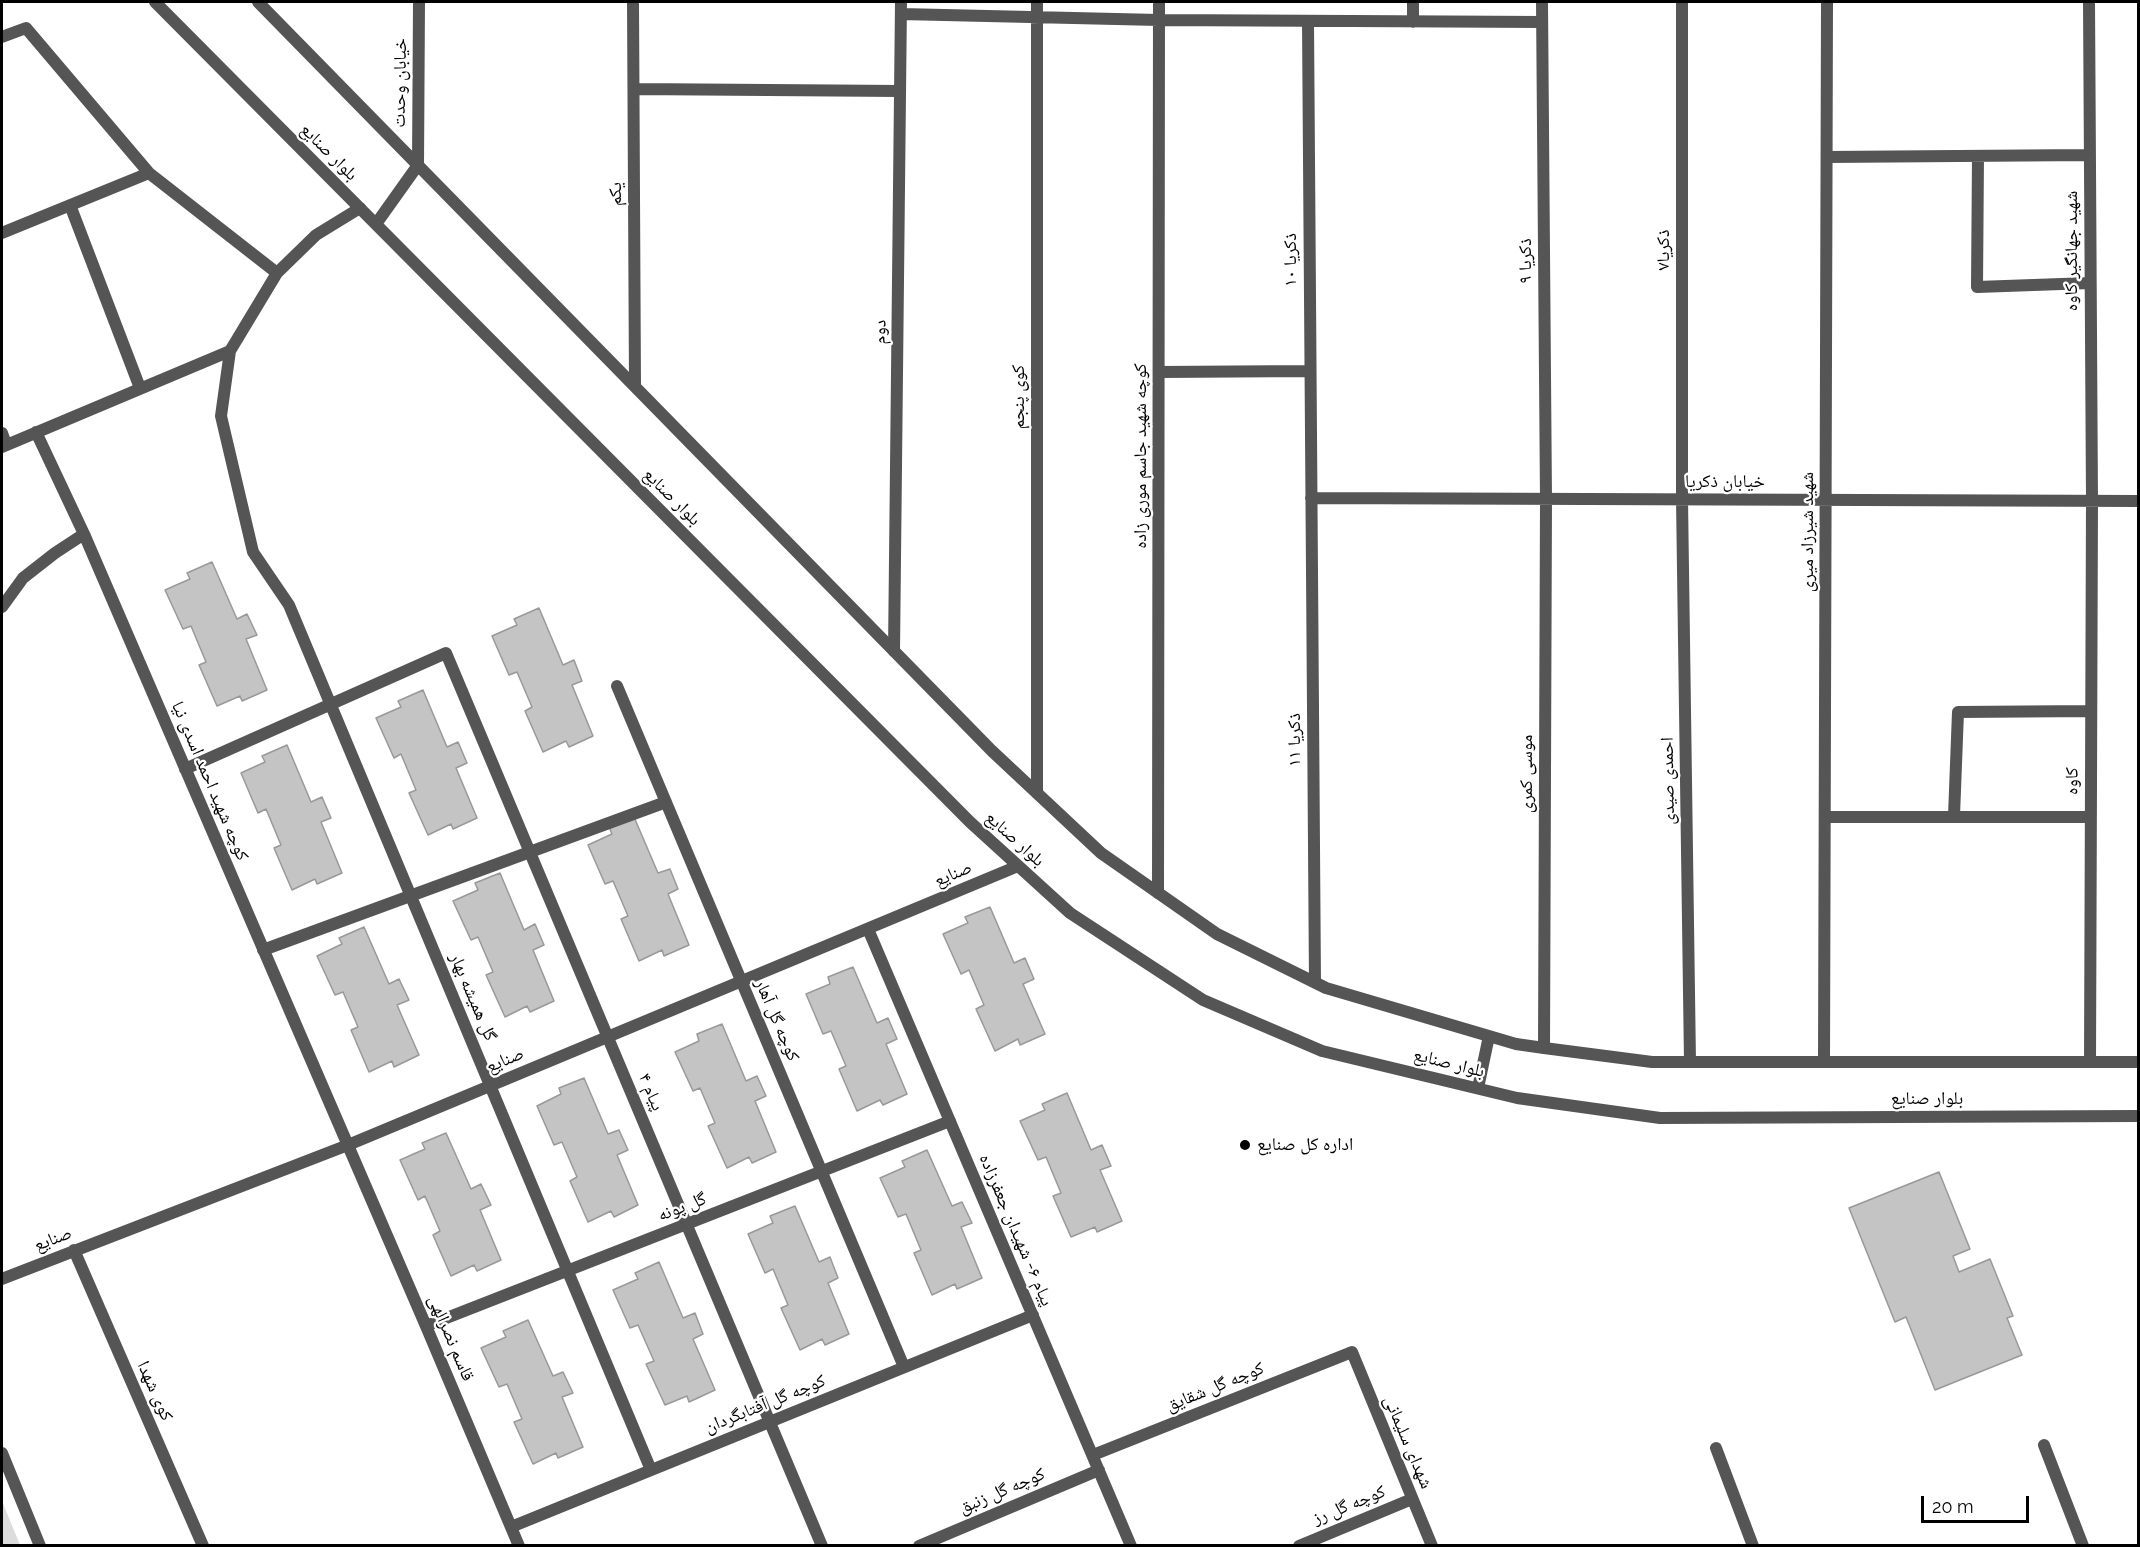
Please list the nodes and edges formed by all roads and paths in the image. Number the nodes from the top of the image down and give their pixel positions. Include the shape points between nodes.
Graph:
1 (155, 2) edge
2 (258, 2) edge
3 (419, 2) edge
4 (633, 2) edge
5 (1037, 2) edge
6 (1159, 2) edge
7 (1413, 2) edge
8 (1542, 2) edge
9 (1682, 2) edge
10 (1827, 2) edge
11 (2089, 2) edge
12 (901, 8) edge
13 (1038, 18) junction
14 (1159, 20) junction
15 (1308, 22) junction
16 (1413, 22) junction
17 (1542, 22) junction
18 (2, 37) edge
19 (634, 89) junction
20 (900, 92) junction
21 (2089, 155) junction
22 (1978, 156) junction
23 (1827, 157) junction
24 (417, 165) junction
25 (149, 173) junction
26 (70, 205) junction
27 (360, 208) junction
28 (376, 224) junction
29 (2, 233) edge
30 (277, 273) junction
31 (2090, 283) junction
32 (230, 351) junction
33 (1310, 371) junction
34 (1159, 372) junction
35 (635, 386) junction
36 (140, 388) junction
37 (36, 432) junction
38 (3, 441) edge
39 (1311, 498) junction
40 (1546, 499) junction
41 (1682, 499) junction
42 (1826, 500) junction
43 (2092, 501) junction
44 (2139, 501) edge
45 (84, 534) junction
46 (2, 608) edge
47 (894, 651) junction
48 (617, 686) dead end
49 (331, 705) junction
50 (2091, 711) junction
51 (185, 769) junction
52 (1037, 793) junction
53 (666, 802) junction
54 (1954, 816) junction
55 (1825, 817) junction
56 (2090, 817) junction
57 (530, 852) junction
58 (1018, 866) junction
59 (1158, 892) junction
60 (411, 896) junction
61 (868, 929) junction
62 (263, 950) junction
63 (742, 982) junction
64 (1315, 982) junction
65 (608, 1036) junction
66 (1489, 1036) junction
67 (1544, 1048) junction
68 (1690, 1062) junction
69 (1824, 1062) junction
70 (2090, 1062) junction
71 (2139, 1062) edge
72 (490, 1086) junction
73 (1478, 1089) junction
74 (2139, 1116) edge
75 (950, 1121) junction
76 (348, 1145) junction
77 (821, 1171) junction
78 (688, 1224) junction
79 (74, 1250) junction
80 (567, 1270) junction
81 (2, 1279) edge
82 (1033, 1315) junction
83 (426, 1326) junction
84 (1352, 1352) joint
85 (904, 1367) junction
86 (771, 1421) junction
87 (2044, 1444) dead end
88 (1716, 1448) dead end
89 (2, 1453) edge
90 (1093, 1455) junction
91 (651, 1470) junction
92 (1099, 1470) junction
93 (1412, 1499) junction
94 (511, 1527) junction
95 (40, 1545) edge
96 (203, 1545) edge
97 (519, 1545) edge
98 (822, 1545) edge
99 (919, 1545) edge
100 (1131, 1545) edge
101 (1299, 1545) edge
102 (1432, 1545) edge
103 (1752, 1545) edge
104 (2083, 1545) edge

1 - 27 street, بلوار صنایع
2 - 24 street, بلوار صنایع
3 - 24 street, خیابان وحدت
4 - 19 street, یکم
5 - 13 street, کوی پنجم
6 - 14 street, کوچه شهید جاسم موری زاده
7 - 16 street
8 - 17 street, ذکریا ۹
9 - 41 street, ذکریا۷
10 - 23 street, شهید شیرزاد میری
11 - 21 street, شهید جهانگیر کاوه
12 - 13 street
12 - 20 street, دوم
13 - 14 street
13 - 52 street, کوی پنجم
14 - 15 street
14 - 34 street, کوچه شهید جاسم موری زاده
15 - 16 street
15 - 33 street, ذکریا ۱۰
16 - 17 street
17 - 40 street, ذکریا ۹
18 - 25 street via 26,28
19 - 20 street
19 - 35 street, یکم
20 - 47 street, دوم
21 - 22 street
21 - 31 street, شهید جهانگیر کاوه
22 - 23 street
22 - 31 street via 1977,287
23 - 42 street, شهید شیرزاد میری
24 - 28 street
24 - 35 street, بلوار صنایع
25 - 26 street
25 - 30 street
26 - 29 street
26 - 36 street
27 - 28 street, بلوار صنایع
27 - 30 street via 316,235
28 - 58 street, بلوار صنایع
30 - 32 street
31 - 43 street, شهید جهانگیر کاوه
32 - 36 street
32 - 49 street, گل همیشه بهار via 220,416 254,552 289,605
33 - 34 street
33 - 39 street, ذکریا ۱۰
34 - 59 street, کوچه شهید جاسم موری زاده
35 - 47 street, بلوار صنایع
36 - 37 street
37 - 38 street
37 - 45 street, کوچه شهید احمد اسدی نیا
39 - 40 street, خیابان ذکریا
39 - 64 street, ذکریا ۱۱
40 - 41 street, خیابان ذکریا
40 - 67 street, موسی کمری
41 - 42 street, خیابان ذکریا
41 - 68 street, احمدی صیدی
42 - 43 street, خیابان ذکریا
42 - 55 street, شهید شیرزاد میری
43 - 44 street, خیابان ذکریا
43 - 50 street, کاوه
45 - 46 street via 23,578
45 - 51 street, کوچه شهید احمد اسدی نیا
47 - 52 street, بلوار صنایع
48 - 53 street, کوچه گل آهار
49 - 51 street
49 - 57 street, پیام ۴ via 446,653
49 - 60 street, گل همیشه بهار
50 - 54 street via 1958,712
50 - 56 street, کاوه
51 - 62 street, کوچه شهید احمد اسدی نیا
52 - 59 street, بلوار صنایع via 1101,853
53 - 57 street
53 - 63 street, کوچه گل آهار
54 - 55 street
54 - 56 street
55 - 69 street, شهید شیرزاد میری
56 - 70 street, کاوه
57 - 60 street
57 - 65 street, پیام ۴
58 - 61 street, صنایع
58 - 73 street, بلوار صنایع via 1070,913 1203,1000 1322,1051
59 - 64 street, بلوار صنایع via 1217,934
60 - 62 street
60 - 72 street, گل همیشه بهار
61 - 63 street, صنایع
61 - 75 street, پیام ۶- شهیدان جعفرزاده
62 - 76 street, کوچه شهید احمد اسدی نیا
63 - 65 street, صنایع
63 - 77 street, کوچه گل آهار
64 - 66 street, بلوار صنایع
65 - 72 street, صنایع
65 - 78 street, پیام ۴
66 - 67 street, بلوار صنایع
66 - 73 street
67 - 68 street, بلوار صنایع via 1652,1062
68 - 69 street, بلوار صنایع
69 - 70 street, بلوار صنایع
70 - 71 street, بلوار صنایع
72 - 76 street, صنایع
72 - 80 street, گل همیشه بهار
73 - 74 street, بلوار صنایع via 1660,1118
75 - 77 street, گل پونه
75 - 82 street, پیام ۶- شهیدان جعفرزاده
76 - 79 street, صنایع
76 - 83 street, قاسم نصرالهی
77 - 78 street, گل پونه
77 - 85 street, کوچه گل آهار
78 - 80 street, گل پونه
78 - 86 street, پیام ۴
79 - 81 street, صنایع
79 - 96 street, کوی شهدا
80 - 83 street, گل پونه
80 - 91 street, گل همیشه بهار
82 - 85 street, کوچه گل آفتابگردان
82 - 90 street, پیام ۶- شهیدان جعفرزاده
83 - 94 street, قاسم نصرالهی
84 - 90 street, کوچه گل شقایق
84 - 93 street, شهدای سلیمانی
85 - 86 street, کوچه گل آفتابگردان
86 - 91 street, کوچه گل آفتابگردان
86 - 98 street, پیام ۴
87 - 104 street
88 - 103 street
89 - 95 street
90 - 92 street, پیام ۶- شهیدان جعفرزاده
91 - 94 street, کوچه گل آفتابگردان
92 - 99 street, کوچه گل زنبق
92 - 100 street, پیام ۶- شهیدان جعفرزاده
93 - 101 street, کوچه گل رز
93 - 102 street, شهدای سلیمانی
94 - 97 street, قاسم نصرالهی

